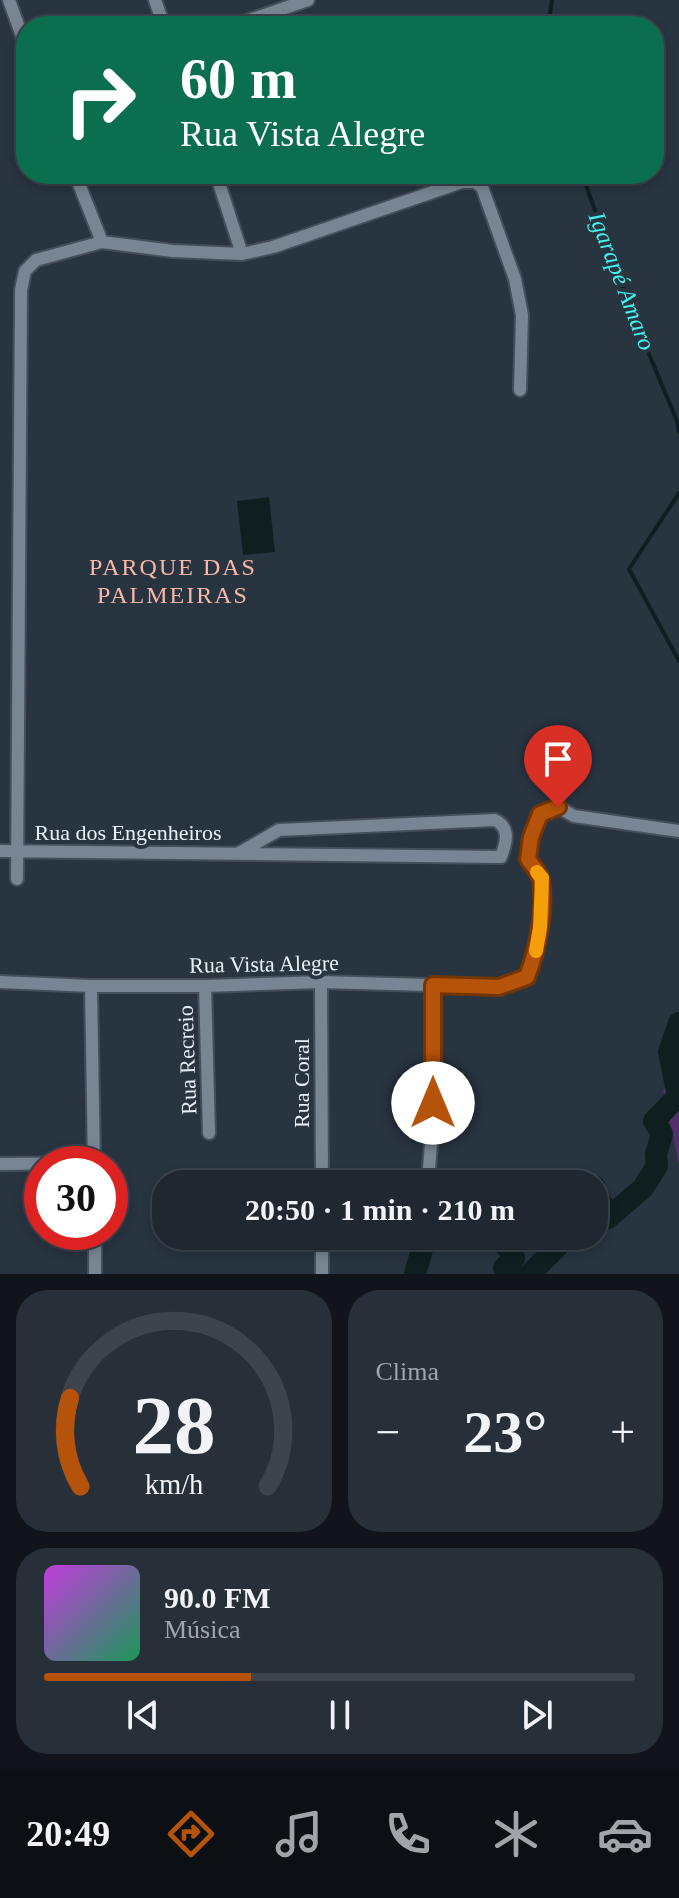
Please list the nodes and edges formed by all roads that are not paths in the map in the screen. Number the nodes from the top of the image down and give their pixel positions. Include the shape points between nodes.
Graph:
1 (9, 0) edge
2 (308, 0) edge
3 (261, 16) edge
4 (16, 19) edge
5 (79, 184) edge
6 (219, 184) edge
7 (456, 184) edge
8 (478, 184) edge
9 (102, 242) junction
10 (242, 254) junction
11 (520, 390) dead end
12 (679, 831) edge
13 (0, 851) edge
14 (17, 851) junction
15 (239, 853) junction
16 (17, 879) dead end
17 (0, 982) edge
18 (321, 982) junction
19 (433, 985) junction
20 (91, 986) junction
21 (205, 986) junction
22 (209, 1133) dead end
23 (94, 1146) edge
24 (0, 1164) edge
25 (24, 1164) edge
26 (429, 1168) dead end
27 (322, 1170) edge
28 (95, 1250) edge
29 (322, 1250) edge
30 (95, 1274) edge
31 (322, 1274) edge

1 - 4 street
2 - 3 street
5 - 9 street
6 - 10 street
7 - 10 street
8 - 11 street via 515,279 522,315
9 - 10 street
9 - 14 street, Rua dos Engenheiros via 36,260 25,271 21,290
12 - 19 street, Rua Vista Alegre via 574,816 558,807 540,814 528,859 542,878 540,928 527,977 499,987
13 - 14 street, Rua dos Engenheiros
14 - 15 street, Rua dos Engenheiros
14 - 16 street, Rua dos Engenheiros
15 - 15 street, Rua dos Engenheiros via 501,857 507,841 501,822 480,820 279,830
17 - 20 street, Rua Vista Alegre
18 - 19 street, Rua Vista Alegre
18 - 21 street, Rua Vista Alegre
18 - 27 street, Rua Coral
19 - 26 street
20 - 21 street, Rua Vista Alegre
20 - 23 street
21 - 22 street, Rua Recreio
24 - 25 street
28 - 30 street
29 - 31 street

